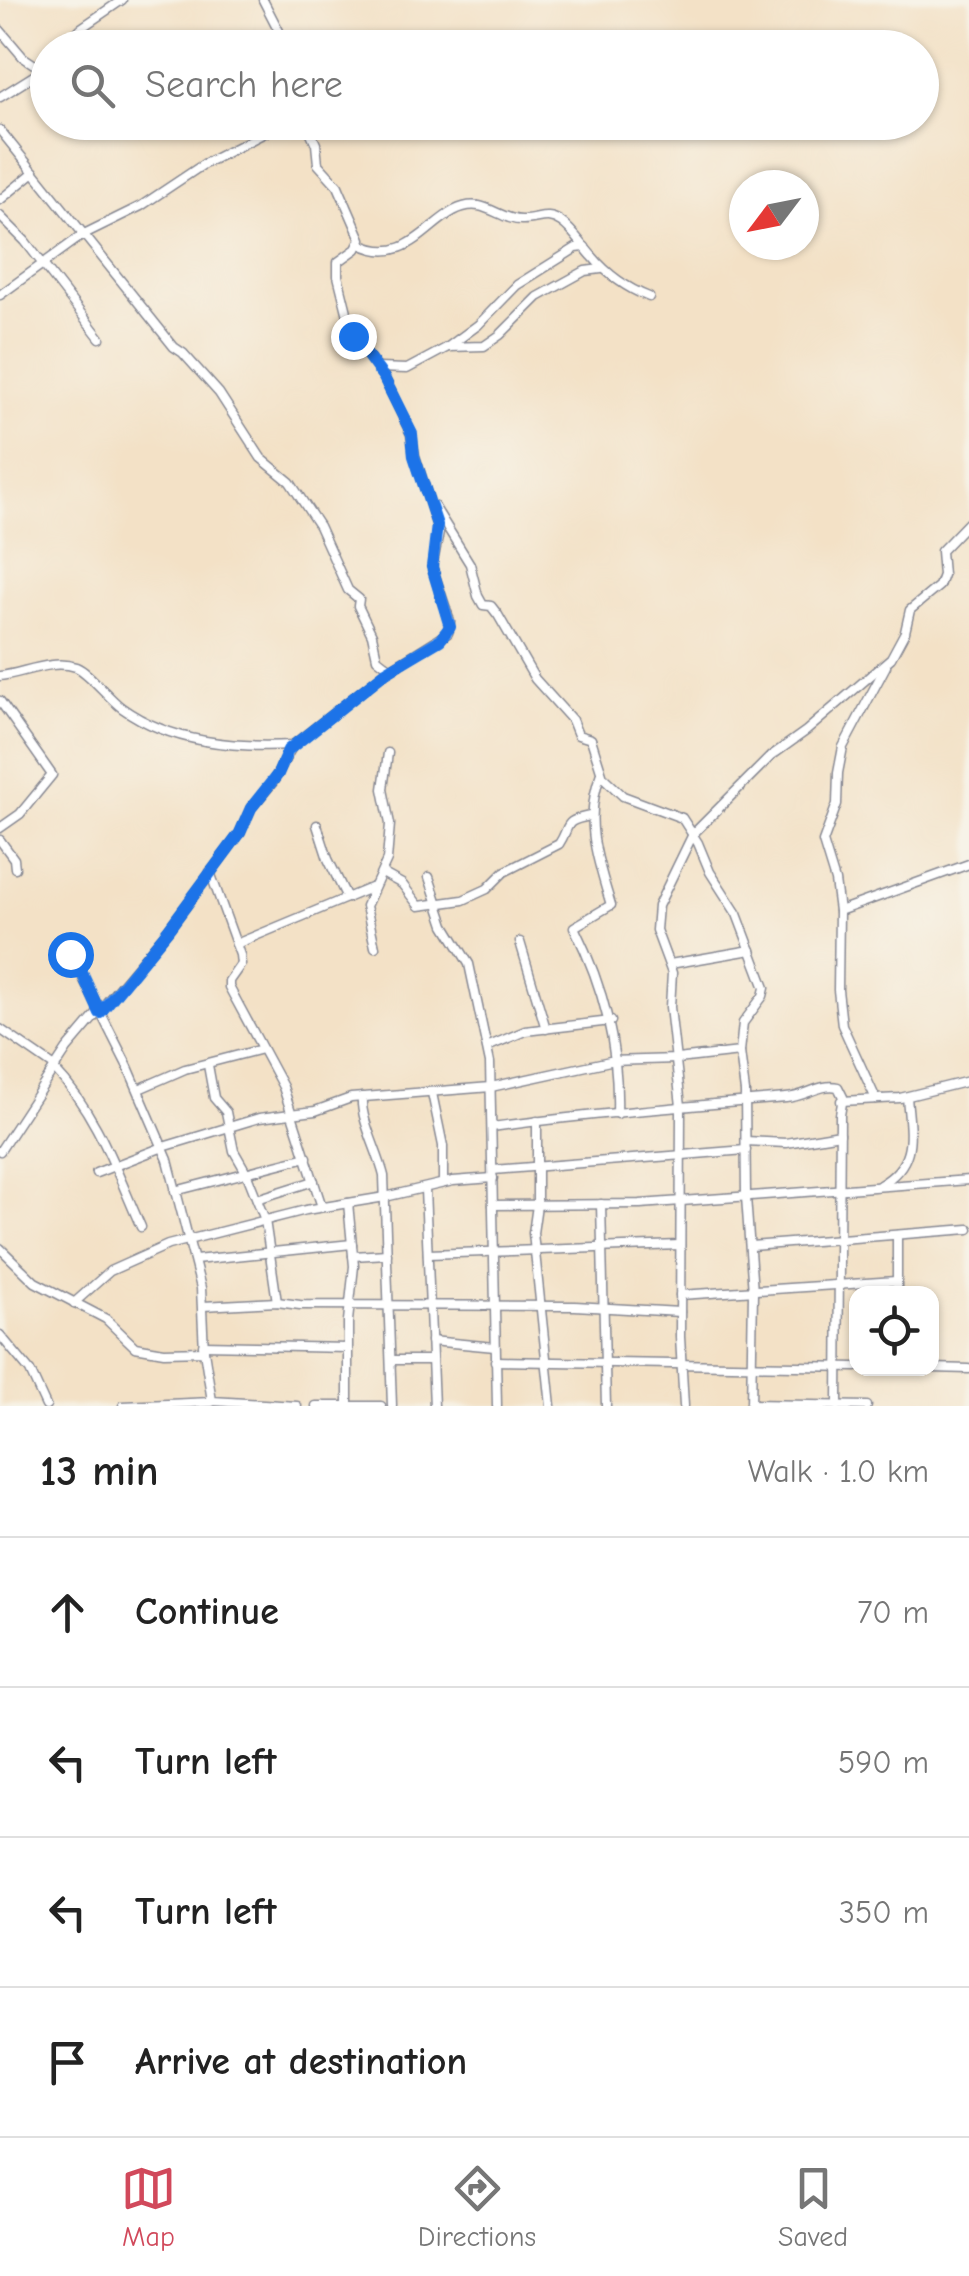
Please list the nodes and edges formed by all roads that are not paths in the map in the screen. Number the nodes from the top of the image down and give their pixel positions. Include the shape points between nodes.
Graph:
1 (122, 0) edge
2 (262, 0) edge
3 (0, 30) edge
4 (79, 30) edge
5 (279, 30) edge
6 (30, 60) edge
7 (30, 79) edge
8 (0, 97) edge
9 (0, 130) edge
10 (251, 140) edge
11 (314, 140) edge
12 (34, 172) junction
13 (0, 200) edge
14 (0, 216) edge
15 (84, 234) junction
16 (360, 244) junction
17 (585, 247) junction
18 (42, 264) junction
19 (604, 269) junction
20 (0, 296) edge
21 (649, 296) dead end
22 (100, 338) dead end
23 (448, 347) junction
24 (378, 368) junction
25 (432, 502) junction
26 (969, 522) edge
27 (891, 658) junction
28 (391, 669) junction
29 (0, 676) edge
30 (0, 701) edge
31 (293, 745) junction
32 (388, 753) dead end
33 (601, 773) junction
34 (590, 816) junction
35 (317, 825) dead end
36 (0, 828) edge
37 (693, 834) junction
38 (0, 840) edge
39 (969, 864) edge
40 (15, 868) dead end
41 (210, 872) junction
42 (382, 873) junction
43 (429, 877) dead end
44 (373, 887) junction
45 (347, 898) junction
46 (436, 902) junction
47 (839, 911) junction
48 (520, 942) dead end
49 (236, 944) junction
50 (374, 946) dead end
51 (752, 950) junction
52 (70, 954) dead end
53 (670, 964) junction
54 (100, 1013) junction
55 (610, 1021) junction
56 (0, 1029) edge
57 (546, 1029) junction
58 (487, 1048) junction
59 (262, 1049) junction
60 (740, 1052) junction
61 (676, 1059) junction
62 (618, 1061) junction
63 (208, 1064) junction
64 (55, 1068) junction
65 (969, 1081) edge
66 (491, 1087) junction
67 (139, 1090) junction
68 (432, 1093) junction
69 (907, 1096) junction
70 (362, 1097) junction
71 (876, 1099) junction
72 (745, 1101) junction
73 (842, 1102) junction
74 (680, 1106) junction
75 (292, 1114) junction
76 (617, 1114) junction
77 (537, 1121) junction
78 (492, 1127) junction
79 (227, 1129) junction
80 (840, 1134) junction
81 (746, 1145) junction
82 (163, 1147) junction
83 (0, 1151) edge
84 (678, 1154) junction
85 (306, 1157) junction
86 (538, 1166) junction
87 (113, 1168) junction
88 (246, 1172) junction
89 (96, 1173) dead end
90 (493, 1174) junction
91 (969, 1180) edge
92 (314, 1181) junction
93 (443, 1183) junction
94 (876, 1188) junction
95 (425, 1189) junction
96 (840, 1190) junction
97 (175, 1191) junction
98 (385, 1197) junction
99 (746, 1197) junction
100 (258, 1199) junction
101 (680, 1201) junction
102 (348, 1203) junction
103 (493, 1204) junction
104 (601, 1204) junction
105 (536, 1205) junction
106 (322, 1207) junction
107 (265, 1220) junction
108 (141, 1227) dead end
109 (969, 1229) edge
110 (897, 1235) junction
111 (839, 1240) junction
112 (191, 1241) junction
113 (352, 1244) junction
114 (680, 1245) junction
115 (751, 1246) junction
116 (0, 1248) edge
117 (602, 1250) junction
118 (270, 1251) junction
119 (536, 1251) junction
120 (494, 1252) junction
121 (387, 1254) junction
122 (428, 1254) junction
123 (353, 1256) junction
124 (195, 1260) junction
125 (896, 1281) junction
126 (838, 1286) junction
127 (896, 1286) edge
128 (754, 1292) junction
129 (680, 1294) junction
130 (278, 1302) junction
131 (74, 1303) junction
132 (390, 1304) junction
133 (349, 1305) junction
134 (429, 1305) junction
135 (203, 1306) junction
136 (495, 1306) junction
137 (541, 1307) junction
138 (604, 1310) junction
139 (680, 1312) junction
140 (0, 1335) edge
141 (430, 1341) junction
142 (496, 1347) junction
143 (204, 1348) junction
144 (347, 1348) junction
145 (391, 1360) junction
146 (432, 1360) junction
147 (496, 1362) junction
148 (547, 1362) junction
149 (606, 1362) junction
150 (682, 1365) junction
151 (750, 1366) junction
152 (838, 1367) junction
153 (849, 1367) edge
154 (939, 1368) edge
155 (969, 1369) edge
156 (213, 1404) edge
157 (156, 1405) edge
158 (254, 1405) edge
159 (751, 1405) edge
160 (46, 1406) edge
161 (123, 1406) edge
162 (297, 1406) edge
163 (316, 1406) edge
164 (348, 1406) edge
165 (380, 1406) edge
166 (392, 1406) edge
167 (434, 1406) edge
168 (497, 1406) edge
169 (551, 1406) edge
170 (606, 1406) edge
171 (684, 1406) edge
172 (838, 1406) edge
173 (867, 1406) edge

1 - 4 street
2 - 5 street
3 - 6 street
7 - 8 street
9 - 12 street
10 - 15 street
11 - 16 street via 318,164 338,186
12 - 13 street
12 - 15 street
14 - 18 street
15 - 18 street
15 - 28 street via 218,393 261,458 290,482 358,599 377,658
16 - 17 street via 375,252 399,248 474,205 522,220 548,216
16 - 24 street via 336,267 353,336
17 - 19 street
17 - 23 street via 517,285
18 - 20 street
18 - 22 street
19 - 21 street
19 - 23 street via 594,267 538,297 484,346
23 - 24 street via 407,369
24 - 25 street via 407,421
25 - 28 street via 439,533 432,567 450,627
25 - 33 street via 470,564 478,596 498,614 535,680 578,735 591,739
26 - 27 street via 941,552 939,586 910,610
27 - 37 street via 771,756
27 - 47 street via 843,747 837,804 822,842
28 - 31 street
29 - 31 street via 72,666 143,723 186,739
30 - 36 street via 52,774
31 - 41 street
32 - 42 street via 383,788 390,835
33 - 34 street
33 - 37 street via 623,796 682,818
34 - 46 street via 572,822 559,844 504,872 487,889
34 - 55 street via 611,905 574,927
35 - 45 street
37 - 51 street
37 - 53 street via 658,906 656,930
38 - 40 street
39 - 47 street
41 - 49 street
41 - 54 street
42 - 44 street
42 - 46 street via 402,884 416,904
43 - 46 street
44 - 45 street
44 - 50 street via 366,906
45 - 49 street
46 - 58 street via 469,964
47 - 71 street via 842,1025
48 - 57 street
49 - 59 street via 242,964 229,987
51 - 53 street
51 - 60 street via 765,988 743,1023
52 - 54 street
53 - 61 street
54 - 64 street
54 - 67 street
55 - 57 street
55 - 62 street
56 - 64 street
57 - 58 street
58 - 66 street
59 - 63 street
59 - 75 street
60 - 61 street
60 - 72 street
61 - 62 street
61 - 74 street
62 - 66 street
62 - 76 street
63 - 67 street
63 - 79 street
64 - 83 street
64 - 87 street via 91,1114
65 - 69 street
66 - 68 street
66 - 78 street
67 - 82 street
68 - 70 street
68 - 93 street
69 - 71 street
69 - 94 street via 906,1160
70 - 75 street
70 - 98 street
71 - 73 street
72 - 73 street via 793,1098 832,1085 842,1091
72 - 74 street
72 - 81 street
73 - 80 street
74 - 76 street
74 - 84 street
75 - 79 street
75 - 85 street
76 - 77 street
77 - 78 street
77 - 86 street
78 - 90 street
79 - 82 street
79 - 88 street
80 - 81 street
80 - 96 street
81 - 84 street
81 - 99 street
82 - 87 street
82 - 97 street
84 - 86 street
84 - 101 street
85 - 88 street
85 - 92 street
86 - 90 street
86 - 105 street
87 - 89 street
87 - 108 street
88 - 97 street
88 - 100 street
90 - 93 street
90 - 103 street
91 - 94 street
92 - 100 street
92 - 106 street
93 - 95 street
94 - 96 street
95 - 98 street
95 - 122 street
96 - 99 street
96 - 111 street
97 - 112 street
98 - 102 street
98 - 121 street
99 - 101 street
99 - 115 street
100 - 107 street
101 - 104 street
101 - 114 street
102 - 106 street
102 - 113 street
103 - 105 street
103 - 120 street
104 - 105 street
104 - 117 street
105 - 119 street
106 - 107 street
107 - 112 street
107 - 118 street
109 - 110 street
110 - 111 street
110 - 125 street
111 - 115 street
111 - 126 street
112 - 124 street
112 - 131 street via 119,1266
113 - 118 street
113 - 123 street
114 - 117 street
114 - 129 street
115 - 128 street
116 - 131 street via 35,1282
117 - 119 street
117 - 138 street
118 - 124 street
118 - 130 street
119 - 120 street
119 - 137 street
120 - 122 street
120 - 136 street
121 - 123 street
121 - 132 street
122 - 134 street
123 - 133 street
124 - 135 street
125 - 126 street
125 - 127 street
126 - 128 street
126 - 152 street
128 - 129 street
128 - 151 street
129 - 139 street
130 - 133 street
130 - 135 street
131 - 143 street via 136,1347
132 - 133 street
132 - 134 street
132 - 145 street
133 - 144 street
134 - 136 street
134 - 141 street
135 - 143 street
136 - 137 street
136 - 142 street
137 - 138 street
137 - 148 street
138 - 139 street
138 - 149 street
139 - 150 street
140 - 160 street via 30,1371
141 - 142 street
141 - 146 street
142 - 147 street
143 - 144 street
143 - 156 street
144 - 164 street
145 - 146 street
145 - 166 street
146 - 167 street
147 - 148 street
147 - 168 street
148 - 149 street
148 - 169 street
149 - 150 street
149 - 170 street
150 - 151 street
150 - 171 street
151 - 152 street
151 - 159 street
152 - 153 street
152 - 172 street
154 - 155 street
156 - 157 street
156 - 158 street
157 - 161 street
158 - 162 street
159 - 172 street
163 - 164 street
164 - 165 street
172 - 173 street

